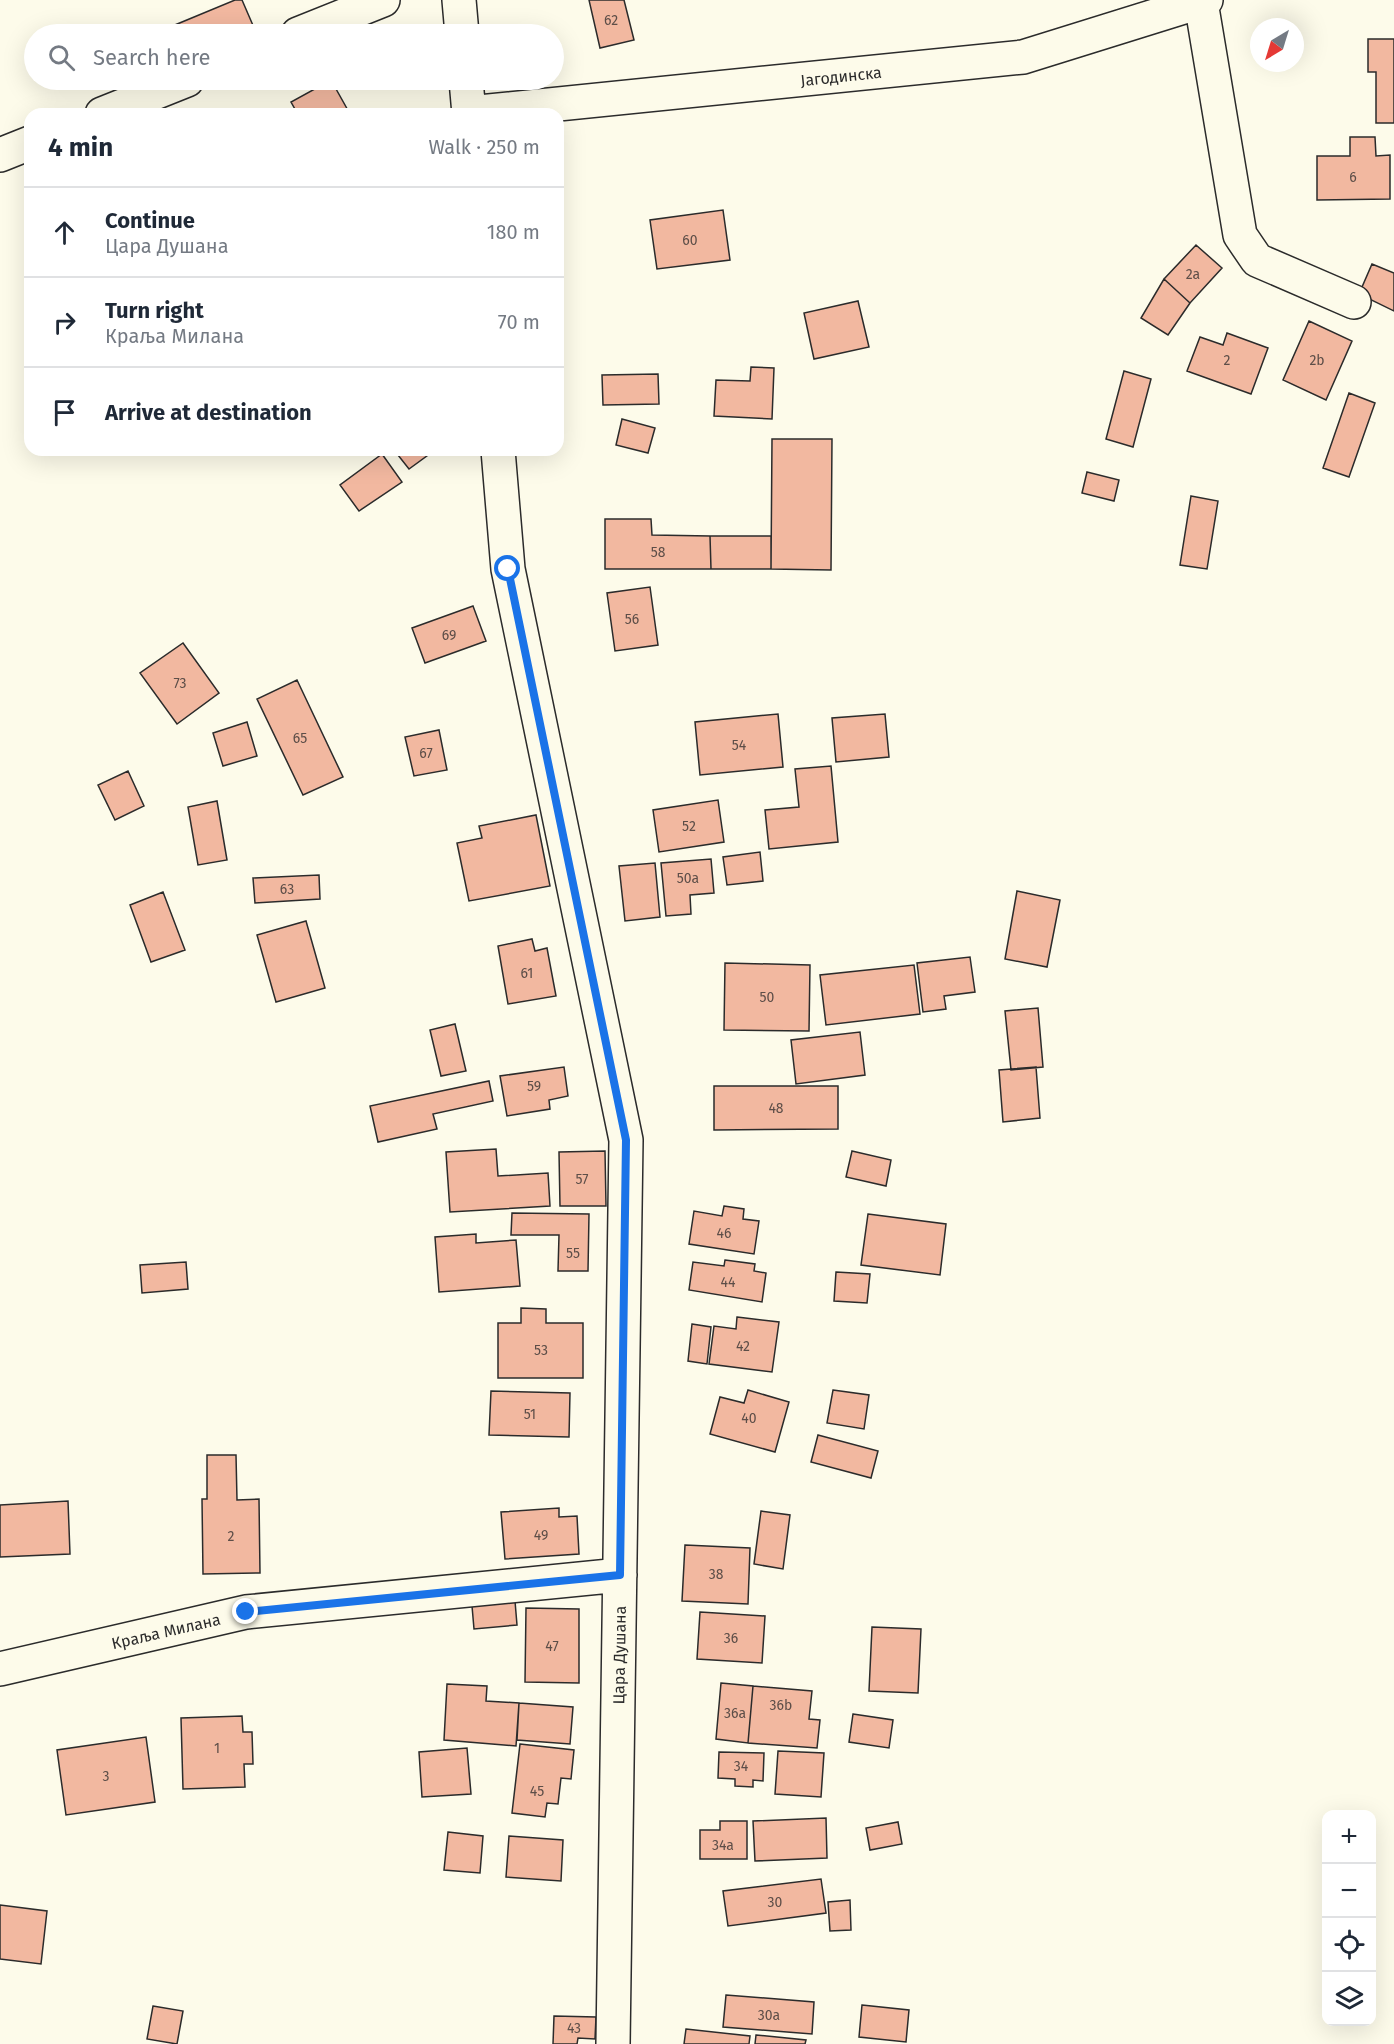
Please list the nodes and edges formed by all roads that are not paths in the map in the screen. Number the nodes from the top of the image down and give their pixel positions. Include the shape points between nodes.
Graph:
1 (383, 0) edge
2 (459, 0) edge
3 (1203, 1) edge
4 (323, 24) edge
5 (461, 24) edge
6 (162, 90) edge
7 (467, 90) edge
8 (117, 108) edge
9 (469, 108) edge
10 (518, 108) edge
11 (24, 145) edge
12 (0, 155) edge
13 (1354, 302) dead end
14 (499, 456) edge
15 (620, 1575) junction
16 (0, 1669) edge
17 (614, 2044) edge

1 - 4 street
2 - 5 street
3 - 10 street, Јагодинска via 1023,57
3 - 13 street via 1240,235 1257,260
6 - 8 street
7 - 9 street
11 - 12 street
14 - 15 street, Цара Душана via 508,569 626,1140
15 - 16 street, Краља Милана via 246,1612
15 - 17 street, Цара Душана

